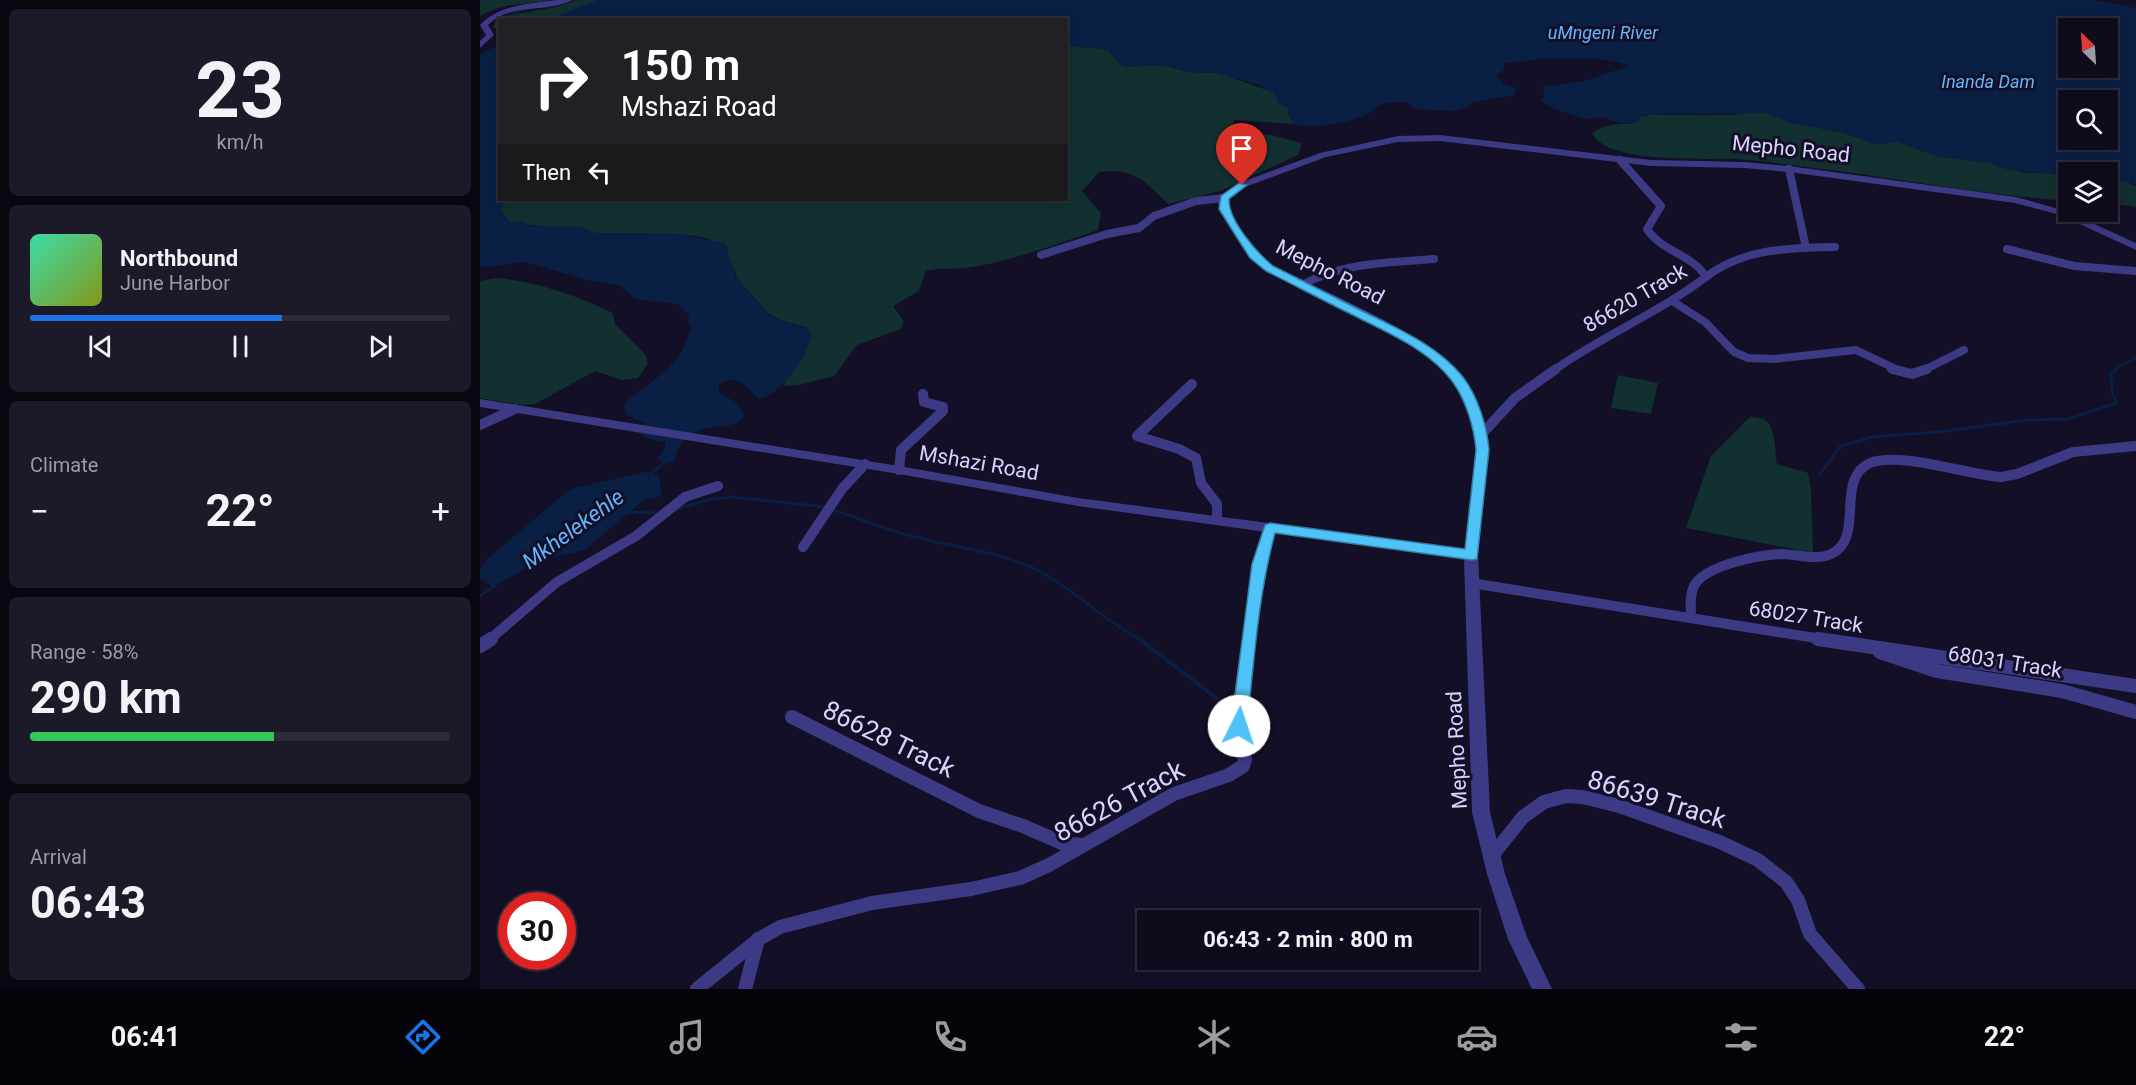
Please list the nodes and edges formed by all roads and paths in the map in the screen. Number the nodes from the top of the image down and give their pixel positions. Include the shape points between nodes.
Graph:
1 (568, 0) edge
2 (480, 46) edge
3 (1619, 159) junction
4 (1789, 169) junction
5 (1225, 198) junction
6 (2136, 247) edge
7 (1806, 248) junction
8 (1835, 248) dead end
9 (2007, 249) dead end
10 (1041, 255) dead end
11 (1434, 259) dead end
12 (2136, 271) edge
13 (1706, 277) junction
14 (1302, 285) junction
15 (1672, 302) junction
16 (1964, 350) dead end
17 (1192, 384) dead end
18 (923, 394) dead end
19 (480, 403) edge
20 (515, 410) junction
21 (480, 425) edge
22 (1481, 435) junction
23 (2136, 446) edge
24 (865, 465) junction
25 (899, 470) junction
26 (718, 486) dead end
27 (1217, 520) junction
28 (1270, 528) junction
29 (803, 547) dead end
30 (1472, 555) junction
31 (1471, 583) junction
32 (1691, 618) junction
33 (480, 646) edge
34 (1869, 646) junction
35 (2136, 686) edge
36 (2136, 712) edge
37 (792, 717) dead end
38 (1081, 845) junction
39 (1491, 857) junction
40 (759, 939) junction
41 (698, 989) edge
42 (746, 989) edge
43 (1542, 989) edge
44 (1858, 989) edge

1 - 2 street via 491,17 484,25 490,35
3 - 4 street, Mepho Road
3 - 5 street, Mepho Road via 1440,138 1398,138 1309,159 1242,185
3 - 13 street, 86620 Track via 1661,207 1647,229 1649,235 1703,271
4 - 6 street, Mepho Road via 2016,200 2062,213
4 - 7 street
5 - 10 street via 1196,201 1154,216 1138,228
5 - 14 street, Mepho Road via 1226,215 1254,256
7 - 8 street
7 - 13 street via 1754,253 1715,268
9 - 12 street via 2074,266
11 - 14 street via 1331,271
13 - 15 street, 86620 Track
14 - 22 street, Mepho Road via 1410,340 1440,361 1458,380
15 - 16 street via 1705,322 1734,352 1748,358 1856,350 1892,369 1912,374
15 - 22 street, 86620 Track via 1581,351 1515,399
17 - 27 street via 1137,436 1196,458 1203,487 1218,503
18 - 25 street via 924,402 943,407 944,411 902,450
19 - 20 street, Mshazi Road
20 - 21 street
20 - 24 street, Mshazi Road
22 - 30 street, Mepho Road via 1483,450
23 - 32 street via 2065,453 2016,477 1984,477 1901,461 1871,463 1858,476 1851,493 1845,541 1833,554 1764,556 1706,574 1691,593
24 - 25 street, Mshazi Road
24 - 29 street via 842,489
25 - 27 street, Mshazi Road via 1078,502
26 - 33 street via 685,497 636,536 557,582
27 - 28 street, Mshazi Road
28 - 30 street, Mshazi Road
28 - 38 street, 86626 Track via 1259,564 1239,710 1243,766 1230,775 1174,794
30 - 31 street, Mepho Road
31 - 32 street, 68027 Track
31 - 39 street, Mepho Road via 1481,812
32 - 34 street, 68027 Track
34 - 35 street, 68027 Track
34 - 36 street, 68031 Track via 1928,669 2056,690
37 - 38 street, 86628 Track via 979,811 1049,839
38 - 40 street, 86626 Track via 1049,865 999,884 872,903 780,927
39 - 43 street, Mepho Road via 1518,939
39 - 44 street, 86639 Track via 1523,817 1544,802 1566,796 1619,806 1720,842 1774,870 1794,891 1810,934
40 - 41 street
40 - 42 street

